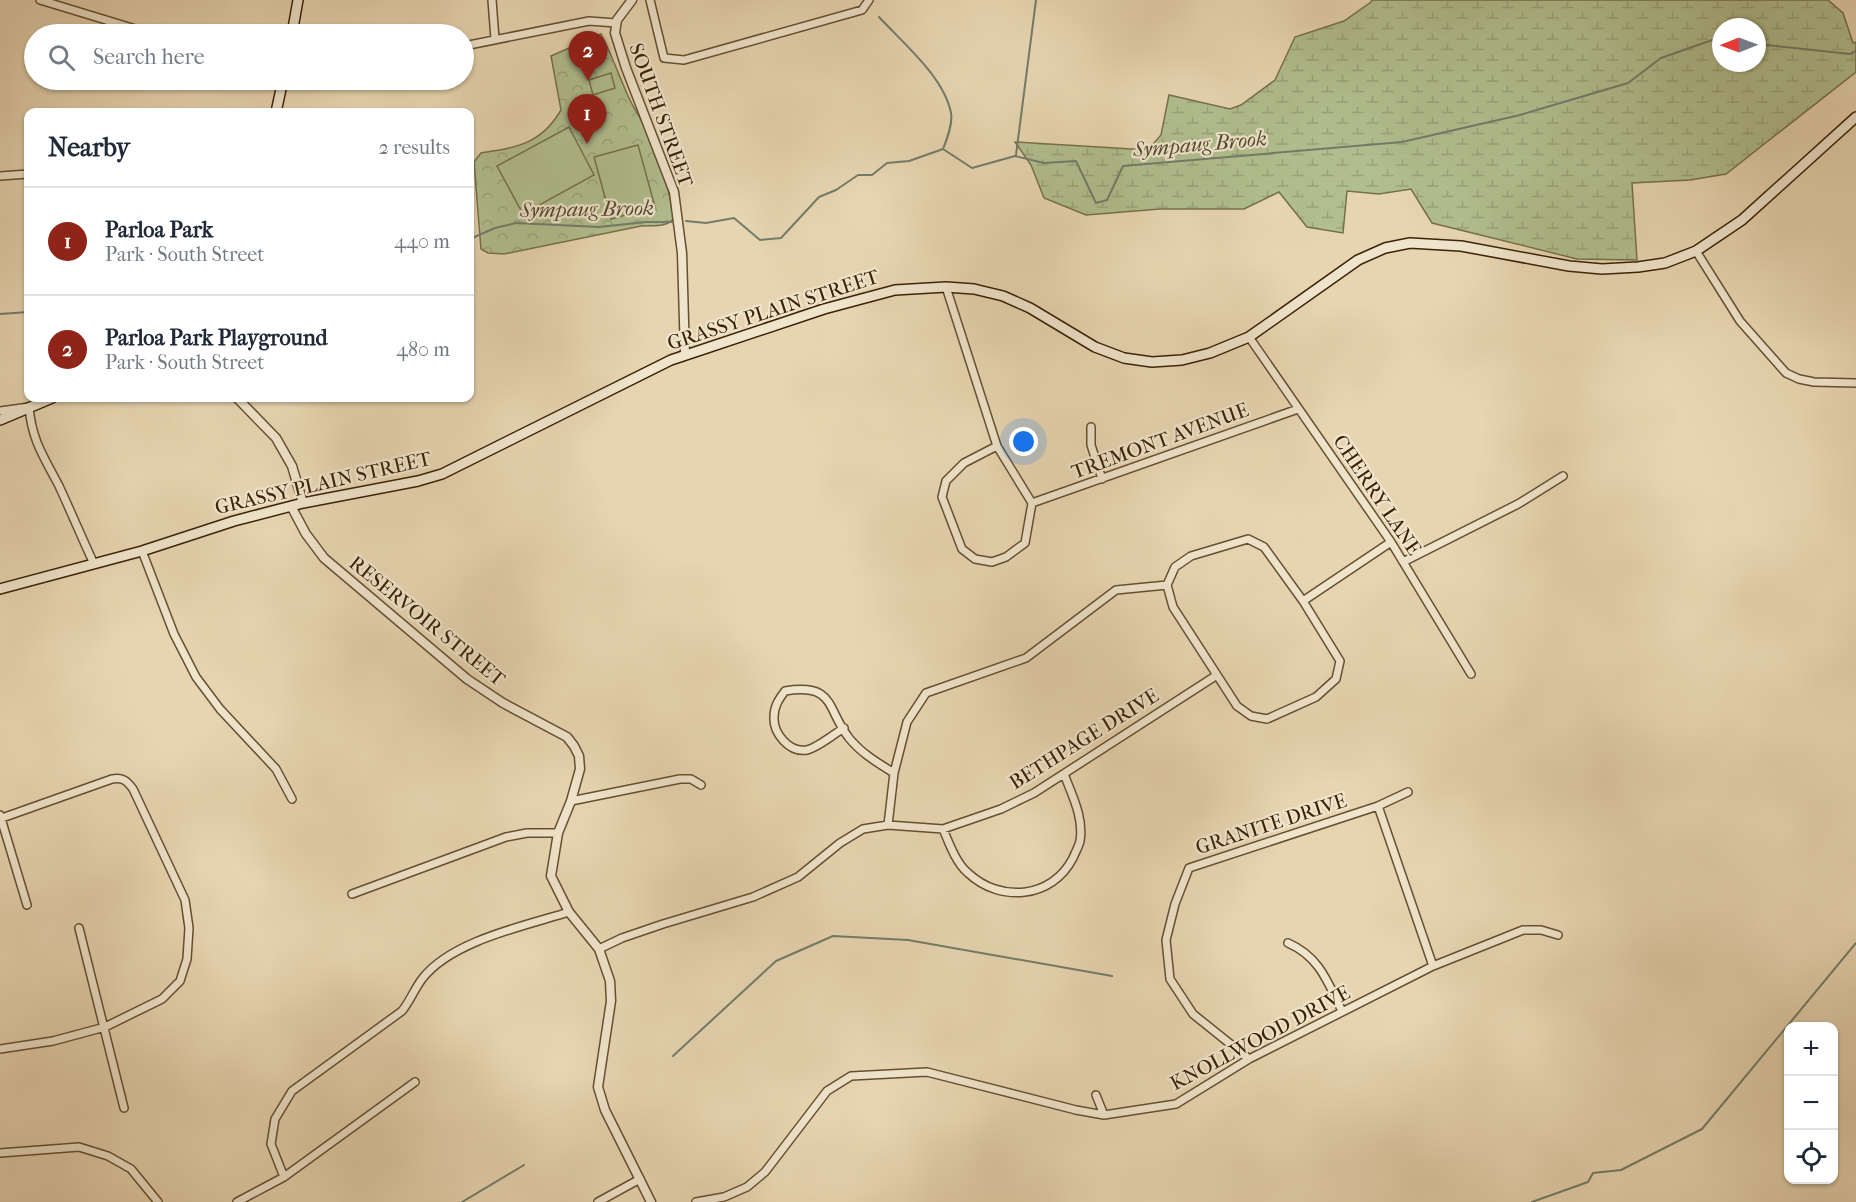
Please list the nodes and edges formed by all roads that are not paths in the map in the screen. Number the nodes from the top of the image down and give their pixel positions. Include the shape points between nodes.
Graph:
1 (298, 0) edge
2 (492, 0) edge
3 (632, 0) edge
4 (650, 0) edge
5 (45, 1) edge
6 (866, 1) edge
7 (616, 23) junction
8 (120, 24) edge
9 (294, 24) edge
10 (495, 39) junction
11 (474, 44) edge
12 (281, 90) edge
13 (277, 108) edge
14 (1856, 117) edge
15 (24, 174) edge
16 (0, 176) edge
17 (1696, 251) junction
18 (946, 287) junction
19 (1249, 337) junction
20 (685, 355) junction
21 (1856, 383) edge
22 (42, 402) edge
23 (241, 402) edge
24 (29, 407) junction
25 (1298, 409) junction
26 (0, 411) edge
27 (0, 420) edge
28 (1091, 427) dead end
29 (997, 446) junction
30 (1563, 476) dead end
31 (1102, 478) junction
32 (303, 503) junction
33 (1032, 503) junction
34 (291, 506) junction
35 (1391, 542) junction
36 (142, 551) junction
37 (1403, 561) junction
38 (94, 564) junction
39 (1167, 585) junction
40 (0, 589) edge
41 (1302, 601) junction
42 (1471, 674) dead end
43 (1217, 675) junction
44 (843, 728) junction
45 (894, 772) junction
46 (1064, 774) junction
47 (701, 785) dead end
48 (1408, 792) dead end
49 (292, 799) dead end
50 (571, 801) junction
51 (1378, 806) junction
52 (1, 816) edge
53 (888, 825) junction
54 (943, 829) junction
55 (558, 832) junction
56 (352, 894) dead end
57 (27, 905) dead end
58 (569, 912) junction
59 (79, 928) dead end
60 (1558, 935) dead end
61 (1288, 943) dead end
62 (598, 949) junction
63 (1433, 966) junction
64 (1342, 1011) junction
65 (105, 1027) junction
66 (0, 1049) edge
67 (1249, 1059) junction
68 (415, 1082) dead end
69 (1096, 1095) dead end
70 (124, 1108) dead end
71 (1104, 1115) junction
72 (0, 1154) edge
73 (284, 1177) junction
74 (640, 1179) junction
75 (158, 1202) edge
76 (237, 1202) edge
77 (598, 1202) edge
78 (651, 1202) edge
79 (696, 1202) edge

1 - 9 main road
2 - 10 street
3 - 7 street, SOUTH STREET
4 - 6 street via 664,58 684,60 860,11
5 - 8 street
7 - 10 street via 589,21
7 - 20 street, SOUTH STREET via 623,60 674,192 682,253
10 - 11 street
12 - 13 main road
14 - 17 main road, GRASSY PLAIN STREET via 1742,220
15 - 16 street
17 - 19 main road, GRASSY PLAIN STREET via 1665,263 1602,269 1461,246 1410,243 1385,248 1358,260
17 - 21 street via 1740,321 1786,373 1814,382
18 - 19 main road, GRASSY PLAIN STREET via 1003,296 1095,347 1124,358 1152,362 1182,360
18 - 20 main road, GRASSY PLAIN STREET via 861,297
18 - 29 street
19 - 25 street, CHERRY LANE
20 - 32 main road, GRASSY PLAIN STREET via 442,474
22 - 24 main road
23 - 32 street via 276,438 292,466
24 - 26 street
24 - 27 main road
24 - 38 street via 35,442
25 - 31 street, TREMONT AVENUE
25 - 35 street, CHERRY LANE
28 - 31 street via 1091,445
29 - 33 street
29 - 33 street via 964,463 946,481 942,498 962,549 975,559 992,562 1006,557 1025,543
30 - 37 street via 1518,504
31 - 33 street, TREMONT AVENUE
32 - 34 main road, GRASSY PLAIN STREET
34 - 36 main road, GRASSY PLAIN STREET via 234,520
34 - 50 street, RESERVOIR STREET via 324,558 415,636 503,703 567,737 579,756 580,769
35 - 37 street, CHERRY LANE
35 - 41 street
36 - 38 main road, GRASSY PLAIN STREET
36 - 49 street via 174,634 196,677 276,769
37 - 42 street, CHERRY LANE
38 - 40 main road, GRASSY PLAIN STREET
39 - 41 street via 1175,567 1191,556 1248,539 1264,547
39 - 43 street via 1173,607
39 - 45 street via 1116,590 1026,658 926,693 907,722
41 - 43 street via 1340,661 1336,679 1316,697 1267,719 1251,716 1237,706
43 - 46 street, BETHPAGE DRIVE
44 - 44 street via 827,697 816,692 785,691 777,702 774,717 780,736 798,750 808,750
44 - 45 street via 872,760
45 - 53 street
46 - 54 street, BETHPAGE DRIVE via 1001,809
46 - 54 street via 1079,818 1080,841 1066,870 1039,890 1016,894 993,890 967,872
47 - 50 street via 691,779 680,779
48 - 51 street, GRANITE DRIVE
50 - 55 street, RESERVOIR STREET
51 - 63 street
51 - 67 street, GRANITE DRIVE via 1189,868 1174,904 1166,939 1170,979 1193,1014
52 - 57 street
52 - 65 street via 120,778 133,789 185,900 189,928 187,960 180,981 162,999
53 - 54 street, BETHPAGE DRIVE
53 - 62 street, BETHPAGE DRIVE via 863,829 798,877 753,897 663,924
55 - 56 street via 506,837
55 - 58 street, RESERVOIR STREET via 551,876
58 - 62 street, RESERVOIR STREET
58 - 73 street via 463,946 422,980 402,1011 292,1090 275,1119 272,1144
59 - 65 street
60 - 63 street, KNOLLWOOD DRIVE via 1522,930
61 - 64 street via 1302,949 1318,964
62 - 74 street, RESERVOIR STREET via 610,981 611,1001 598,1087 605,1110
63 - 64 street, KNOLLWOOD DRIVE
64 - 67 street, KNOLLWOOD DRIVE
65 - 66 street via 53,1041
65 - 70 street
67 - 71 street, KNOLLWOOD DRIVE via 1176,1104
68 - 73 street
69 - 71 street
71 - 79 street, KNOLLWOOD DRIVE via 927,1072 851,1076 826,1091 765,1172 747,1187 724,1197
72 - 75 street via 79,1147 108,1156 131,1169
73 - 76 street
74 - 77 street
74 - 78 street, RESERVOIR STREET

